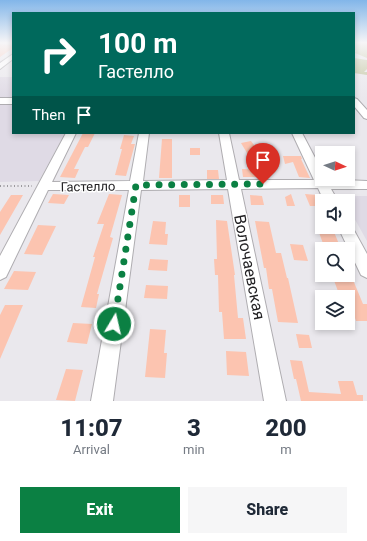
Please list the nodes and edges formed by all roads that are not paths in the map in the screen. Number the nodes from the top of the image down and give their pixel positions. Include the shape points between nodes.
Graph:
1 (0, 67) edge
2 (12, 67) edge
3 (12, 100) edge
4 (0, 101) edge
5 (355, 103) edge
6 (367, 116) edge
7 (70, 134) edge
8 (144, 134) edge
9 (224, 134) edge
10 (297, 134) edge
11 (315, 170) edge
12 (315, 184) edge
13 (136, 185) junction
14 (234, 185) junction
15 (355, 185) edge
16 (367, 185) edge
17 (44, 186) junction
18 (349, 234) edge
19 (367, 270) edge
20 (0, 272) edge
21 (102, 401) edge
22 (275, 401) edge

1 - 2 street
3 - 4 street
5 - 6 street
7 - 17 street
8 - 13 street
9 - 14 street, Волочаевская
10 - 11 street
12 - 14 street, Гастелло
13 - 14 street, Гастелло
13 - 17 street, Гастелло
13 - 21 street
14 - 22 street, Волочаевская
15 - 16 street, Гастелло
17 - 20 street
18 - 19 street

